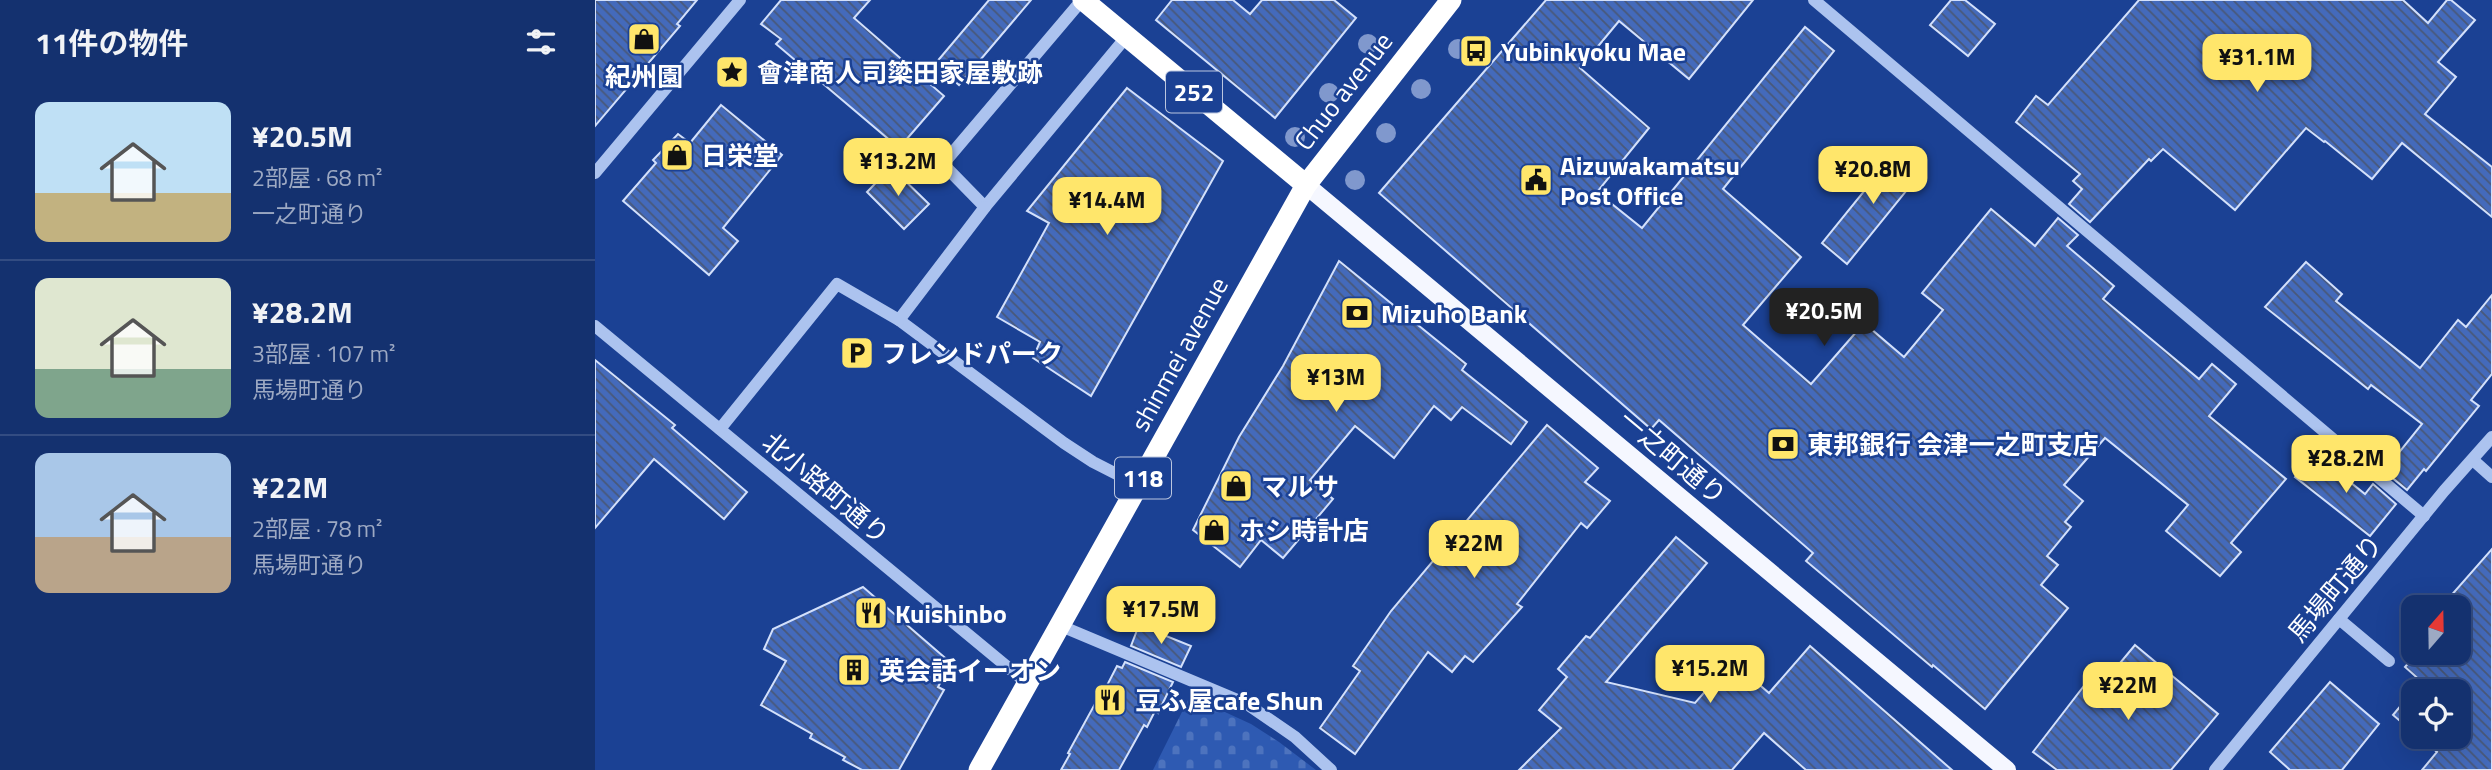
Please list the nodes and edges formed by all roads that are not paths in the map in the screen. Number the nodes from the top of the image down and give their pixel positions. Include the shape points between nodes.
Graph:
1 (740, 0) edge
2 (1083, 0) edge
3 (1451, 0) edge
4 (1814, 0) edge
5 (1127, 36) junction
6 (595, 173) edge
7 (1306, 185) junction
8 (985, 207) junction
9 (899, 320) junction
10 (595, 326) edge
11 (720, 429) junction
12 (2492, 437) edge
13 (2473, 460) junction
14 (2492, 477) edge
15 (1138, 485) junction
16 (2424, 516) junction
17 (2340, 619) junction
18 (1061, 626) junction
19 (2389, 661) dead end
20 (1028, 684) junction
21 (979, 770) edge
22 (1331, 770) edge
23 (2007, 770) edge
24 (2215, 770) edge

1 - 6 street
2 - 5 highway, 252
2 - 8 street via 943,164
3 - 7 highway, Chuo avenue / 118
4 - 16 street
5 - 7 highway, 252
5 - 8 street
7 - 15 highway, shinmei avenue / 118
7 - 23 main road, 一之町通り
8 - 9 street
9 - 11 street via 837,284
9 - 15 street via 1064,443
10 - 11 street, 北小路町通り
11 - 20 street, 北小路町通り
12 - 13 street, 馬場町通り
13 - 14 street
13 - 16 street, 馬場町通り
15 - 18 highway, shinmei avenue / 118
16 - 17 street, 馬場町通り
17 - 19 street
17 - 24 street, 馬場町通り
18 - 20 highway, shinmei avenue / 118
18 - 22 street via 1247,704 1295,737
20 - 21 highway, shinmei avenue / 118

